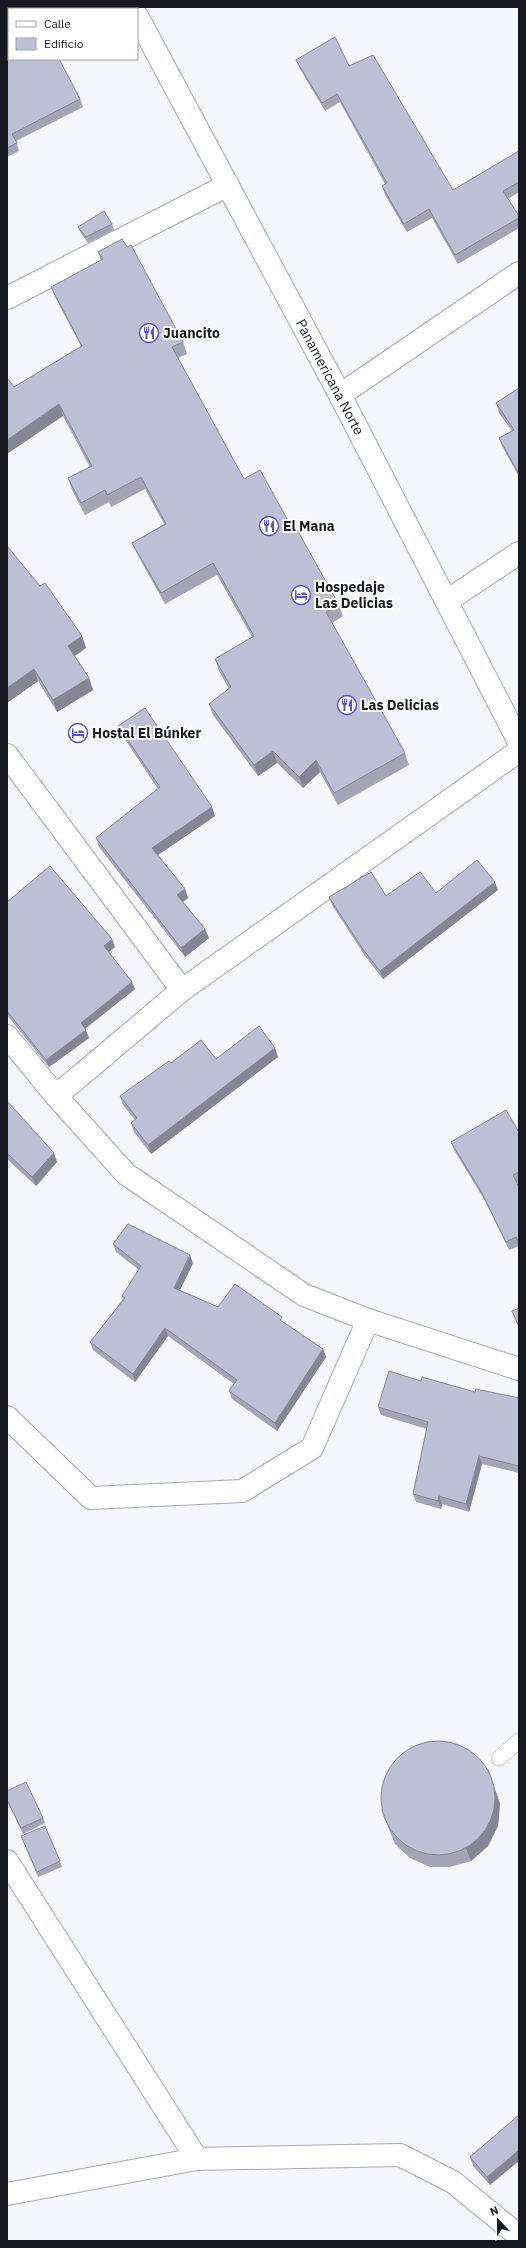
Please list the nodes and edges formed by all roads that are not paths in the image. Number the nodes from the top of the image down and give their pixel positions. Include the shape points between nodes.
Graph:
1 (138, 18) edge
2 (228, 185) junction
3 (519, 273) edge
4 (7, 298) edge
5 (340, 395) junction
6 (519, 553) edge
7 (447, 601) junction
8 (519, 742) edge
9 (519, 751) edge
10 (7, 755) edge
11 (182, 990) junction
12 (7, 1036) edge
13 (56, 1096) junction
14 (368, 1320) junction
15 (519, 1369) edge
16 (7, 1418) edge
17 (519, 1741) edge
18 (499, 1758) dead end
19 (7, 1861) edge
20 (197, 2159) junction
21 (7, 2194) edge
22 (519, 2236) edge

1 - 2 main road, Panamericana Norte
2 - 4 main road
2 - 5 main road, Panamericana Norte
3 - 5 main road
5 - 7 main road, Panamericana Norte
6 - 7 main road
7 - 8 main road, Panamericana Norte
9 - 11 main road
10 - 11 main road
11 - 13 main road
12 - 13 main road
13 - 14 main road via 126,1174 304,1295
14 - 15 main road
14 - 16 main road via 312,1448 242,1492 91,1498
17 - 18 lane
19 - 20 main road
20 - 21 main road
20 - 22 main road via 400,2155 453,2182

